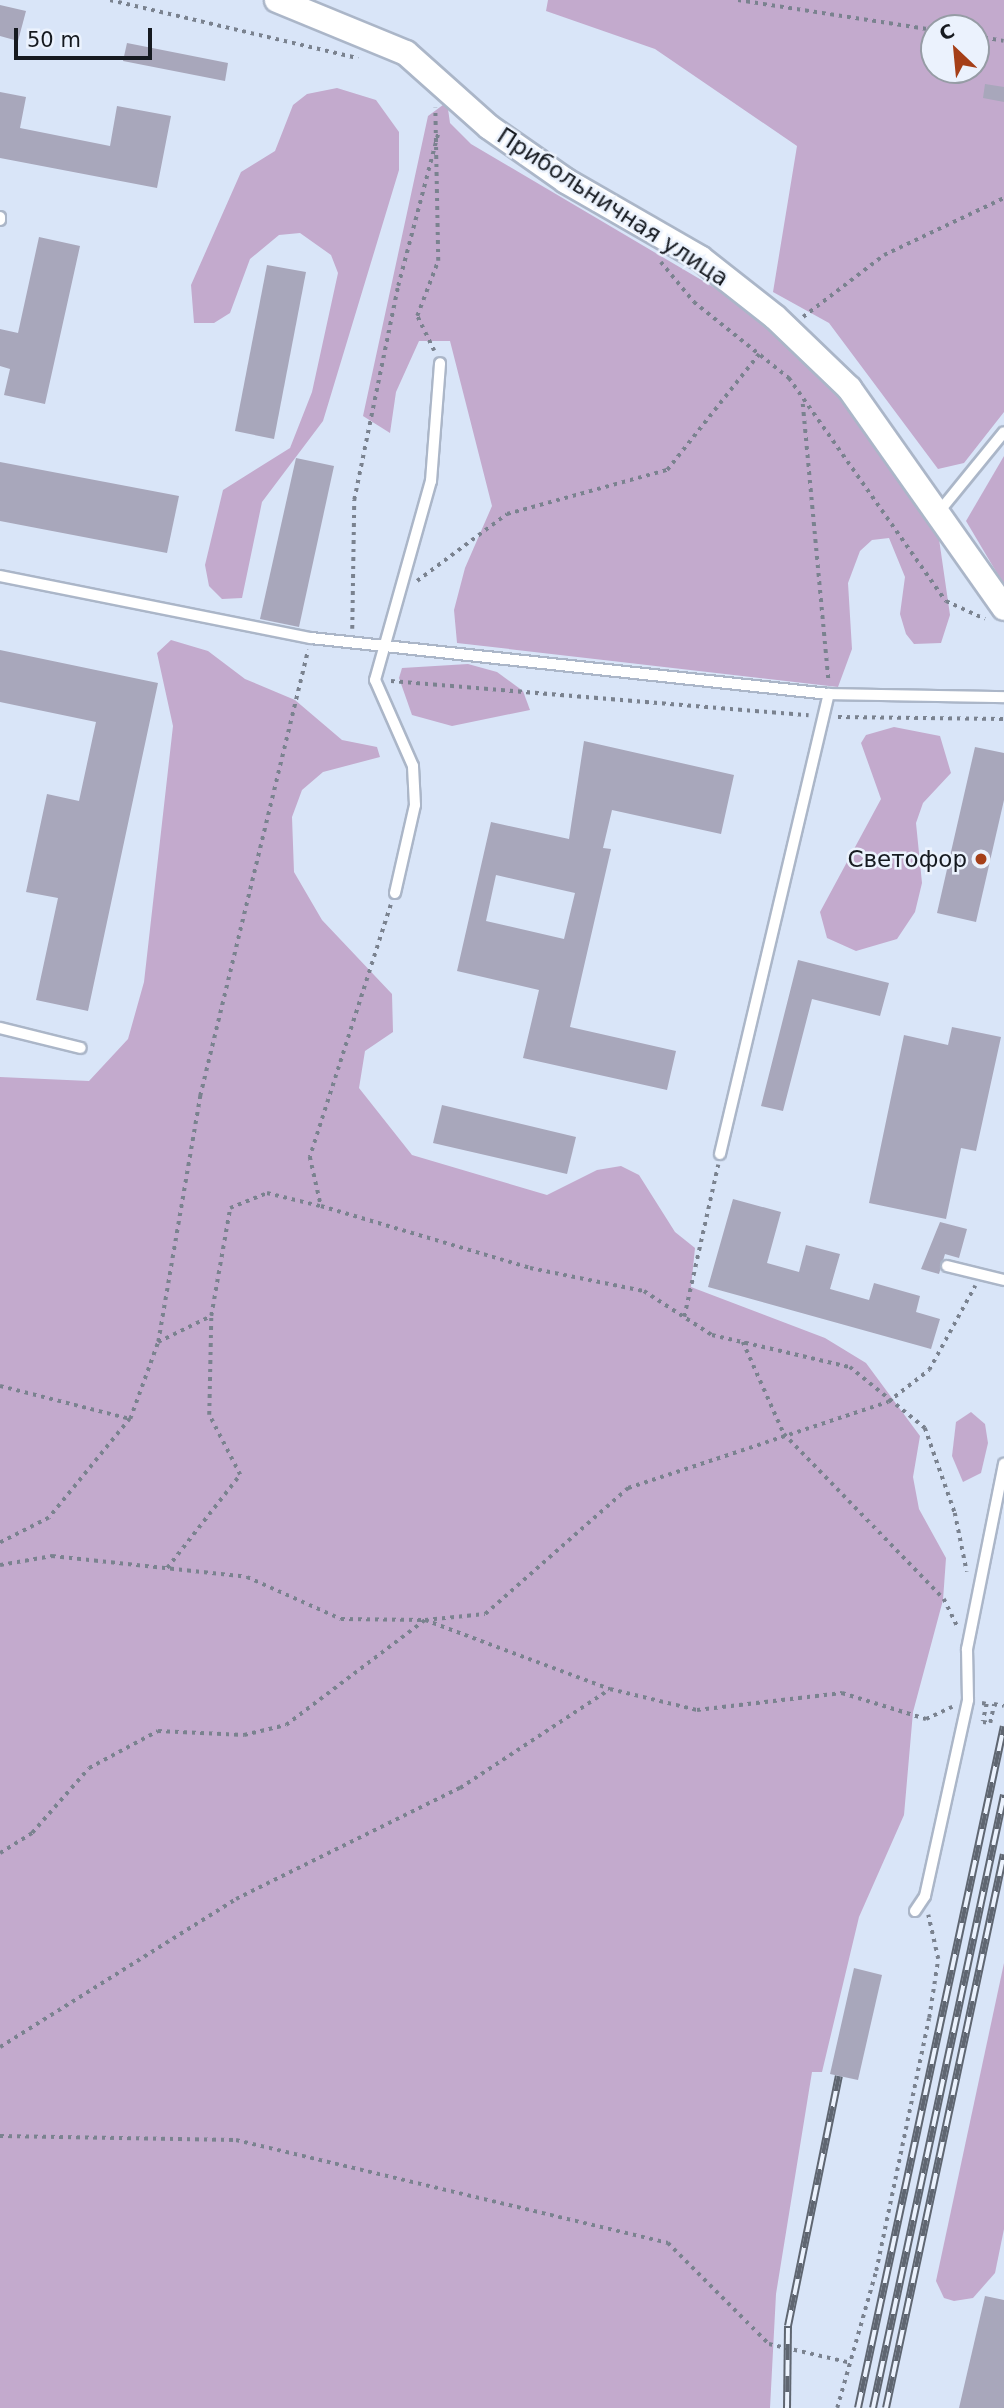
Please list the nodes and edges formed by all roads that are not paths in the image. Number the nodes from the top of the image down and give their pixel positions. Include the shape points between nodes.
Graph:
1 (277, 0) edge
2 (440, 363) road end
3 (1004, 432) edge
4 (938, 514) junction
5 (0, 576) edge
6 (998, 615) edge
7 (388, 647) junction
8 (830, 694) junction
9 (1004, 697) edge
10 (395, 893) road end
11 (0, 1028) edge
12 (81, 1048) dead end
13 (720, 1154) road end
14 (947, 1266) dead end
15 (1004, 1280) edge
16 (1004, 1464) edge
17 (915, 1911) dead end

1 - 4 street, Прибольничная улица via 406,53 489,127 566,181 700,258 788,329 849,388
2 - 7 lane via 431,481
3 - 4 lane
4 - 6 street, Прибольничная улица
5 - 7 lane via 311,638
7 - 8 lane
7 - 10 lane via 375,680 413,766 415,805
8 - 9 lane
8 - 13 lane
11 - 12 lane
14 - 15 lane
16 - 17 lane via 967,1649 968,1700 925,1896

